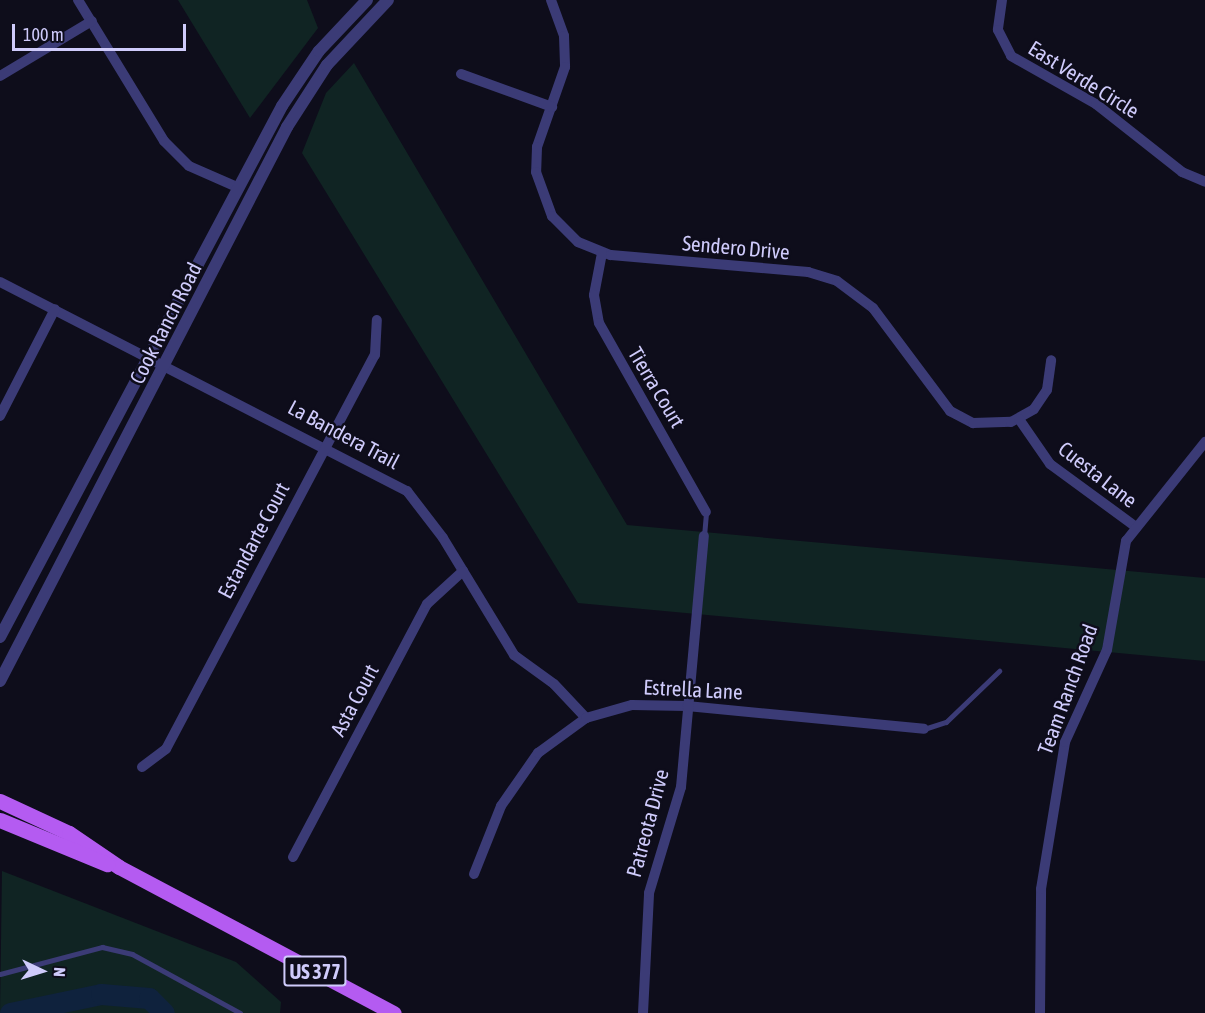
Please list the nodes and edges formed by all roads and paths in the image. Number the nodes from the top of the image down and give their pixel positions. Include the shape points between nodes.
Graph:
1 (78, 0) edge
2 (367, 0) edge
3 (388, 0) edge
4 (551, 0) edge
5 (1002, 0) edge
6 (92, 21) junction
7 (461, 74) dead end
8 (0, 76) edge
9 (552, 106) junction
10 (1205, 182) edge
11 (237, 187) junction
12 (602, 254) junction
13 (0, 282) edge
14 (55, 309) junction
15 (377, 320) dead end
16 (146, 353) junction
17 (1051, 360) dead end
18 (166, 364) junction
19 (0, 416) edge
20 (1019, 419) junction
21 (1205, 442) edge
22 (325, 445) junction
23 (706, 512) joint
24 (1136, 527) junction
25 (704, 536) joint
26 (463, 571) junction
27 (0, 637) edge
28 (999, 671) dead end
29 (0, 681) edge
30 (687, 706) junction
31 (586, 718) junction
32 (924, 729) joint
33 (142, 766) dead end
34 (0, 801) edge
35 (0, 820) edge
36 (293, 857) dead end
37 (119, 867) junction
38 (474, 874) dead end
39 (0, 974) edge
40 (240, 1013) edge
41 (394, 1013) edge
42 (643, 1013) edge
43 (1040, 1013) edge

1 - 6 street
2 - 11 street, Cook Ranch Road via 296,84
3 - 18 street, Cook Ranch Road via 337,53 297,109
4 - 9 street, Sendero Drive via 562,27 566,57
5 - 10 street, East Verde Circle via 998,22 1003,48 1030,71 1096,104 1182,172
6 - 8 street
6 - 11 street via 164,141 189,166
7 - 9 street
9 - 12 street, Sendero Drive via 537,147 542,198 564,230
11 - 16 street, Cook Ranch Road
12 - 20 street, Sendero Drive via 808,272 837,281 873,308 950,411 981,424
12 - 23 street, Tierra Court via 594,295 599,323
13 - 14 street, La Bandera Trail
14 - 16 street, La Bandera Trail
14 - 19 street
15 - 22 street, Estandarte Court via 375,355
16 - 18 street, La Bandera Trail
16 - 27 street, Cook Ranch Road
17 - 20 street via 1044,398
18 - 22 street, La Bandera Trail
18 - 29 street, Cook Ranch Road
20 - 24 street, Cuesta Lane via 1058,472
21 - 24 street, Team Ranch Road
22 - 26 street, La Bandera Trail via 407,491
22 - 33 street, Estandarte Court via 166,749
23 - 25 lane, Tierra Court
24 - 43 street, Team Ranch Road via 1119,561 1111,628 1099,671 1065,742 1046,846
25 - 30 street, Patreota Drive
26 - 31 street, La Bandera Trail via 514,655 554,684
26 - 36 street, Asta Court via 427,604
28 - 32 lane via 946,722
30 - 31 street, Estrella Lane via 632,705
30 - 32 street, Estrella Lane
30 - 42 street, Patreota Drive via 678,798 650,881
31 - 38 street, Estrella Lane via 538,753 501,806
34 - 37 main road, US 377 via 69,833
35 - 37 main road, US 377 via 79,857
37 - 41 main road, US 377
39 - 40 lane via 102,947 132,954

